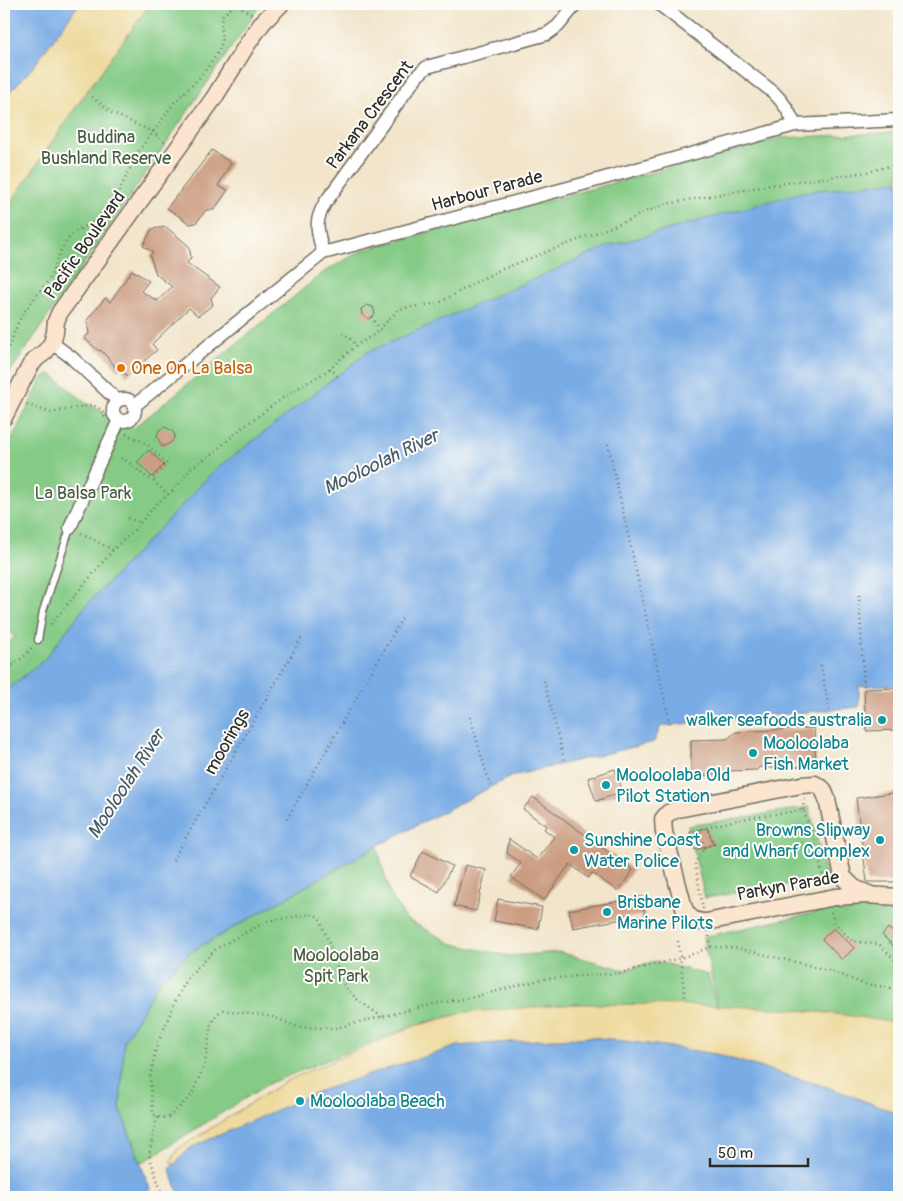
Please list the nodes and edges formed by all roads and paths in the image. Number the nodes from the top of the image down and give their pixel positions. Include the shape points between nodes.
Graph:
1 (281, 4) edge
2 (576, 4) edge
3 (659, 4) edge
4 (264, 22) junction
5 (92, 97) dead end
6 (899, 120) edge
7 (795, 125) junction
8 (153, 132) junction
9 (899, 165) edge
10 (323, 253) junction
11 (371, 316) dead end
12 (380, 329) junction
13 (342, 333) dead end
14 (52, 343) junction
15 (356, 345) junction
16 (4, 356) edge
17 (330, 368) junction
18 (340, 379) dead end
19 (118, 401) junction
20 (134, 406) junction
21 (4, 417) edge
22 (119, 420) junction
23 (608, 444) dead end
24 (120, 458) dead end
25 (168, 495) junction
26 (128, 518) dead end
27 (141, 523) junction
28 (70, 528) junction
29 (113, 550) junction
30 (859, 595) dead end
31 (404, 615) dead end
32 (302, 637) dead end
33 (38, 640) junction
34 (821, 665) dead end
35 (4, 672) edge
36 (544, 681) dead end
37 (864, 686) dead end
38 (829, 710) dead end
39 (470, 717) dead end
40 (670, 725) dead end
41 (565, 763) dead end
42 (491, 788) dead end
43 (287, 819) dead end
44 (707, 827) junction
45 (704, 848) junction
46 (173, 860) dead end
47 (843, 877) junction
48 (871, 895) junction
49 (899, 897) edge
50 (828, 898) junction
51 (706, 922) junction
52 (678, 941) dead end
53 (711, 947) junction
54 (681, 958) junction
55 (899, 966) edge
56 (899, 989) edge
57 (685, 997) dead end
58 (382, 1017) junction
59 (157, 1116) junction
60 (163, 1197) edge

1 - 4 street, Pacific Boulevard
2 - 10 street, Parkana Crescent via 547,34 427,67 417,76 319,214 317,226
3 - 7 street via 773,92 788,108
4 - 8 path via 236,4 223,15 220,50
4 - 14 street, Pacific Boulevard via 214,98 60,312
5 - 8 path via 112,113
6 - 7 street, Harbour Parade
7 - 10 street, Harbour Parade
8 - 16 path via 138,152 118,194 98,219 73,233 65,243 50,278 23,314
9 - 12 path via 671,203 500,270 439,304 397,311
10 - 20 street, Harbour Parade
11 - 12 path
12 - 15 path
13 - 15 path
14 - 19 street
14 - 21 street via 30,366
15 - 17 path
17 - 18 path
17 - 25 path via 191,468
19 - 20 street via 127,400
19 - 22 street via 113,412
20 - 22 street via 130,419
22 - 28 street
23 - 40 path
24 - 25 path via 152,479
25 - 27 path
26 - 27 path
27 - 29 path
28 - 29 path
28 - 33 lane via 43,611
29 - 33 path
30 - 37 path
31 - 43 path
32 - 46 path, moorings
33 - 35 path via 26,655
34 - 38 path
36 - 41 path
39 - 42 path
44 - 45 path via 700,829
44 - 45 path via 714,844
44 - 50 path via 803,810 814,838
45 - 51 path via 695,863
47 - 48 street, Parkyn Parade via 854,888
47 - 50 street via 842,884
47 - 51 street, Parkyn Parade via 827,799 815,784 672,810 663,819 663,827 684,908 691,918
48 - 49 street, Parkyn Parade
48 - 50 street, Parkyn Parade
50 - 51 street, Parkyn Parade
50 - 55 path via 834,922 852,941 879,944
51 - 53 path
52 - 54 path
53 - 54 path
53 - 56 path via 737,948 828,970 864,984
54 - 57 path
54 - 58 path via 620,973 543,979
58 - 59 path via 335,1028 298,1027 273,1018 223,1010 211,1024 205,1064 191,1096 169,1117
58 - 59 path via 346,988 338,975 319,917 310,914 267,921 217,948 188,977 156,1048 150,1078 153,1114
59 - 60 path via 149,1155

